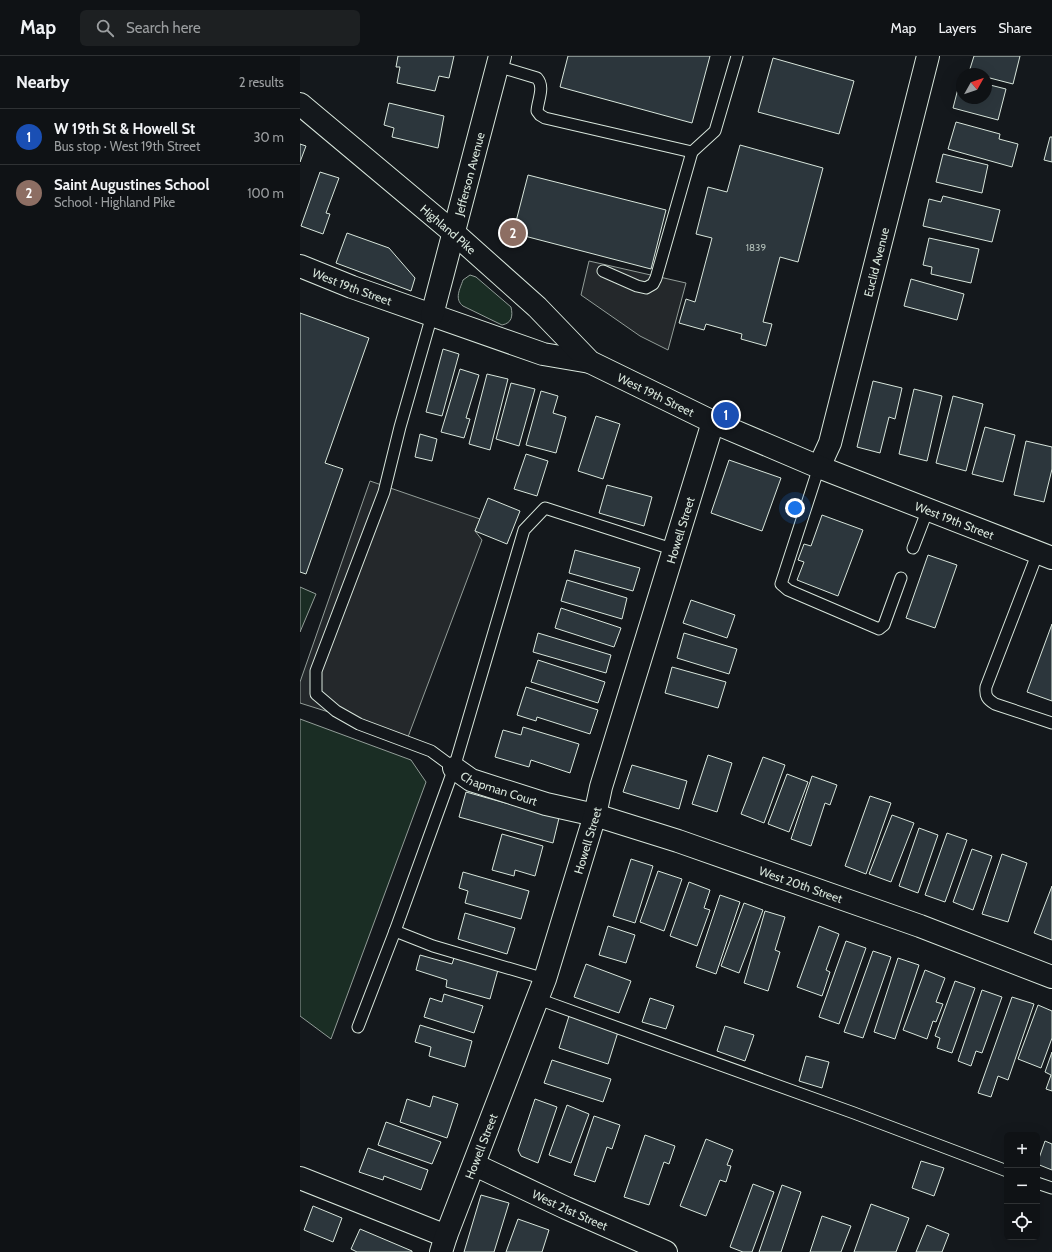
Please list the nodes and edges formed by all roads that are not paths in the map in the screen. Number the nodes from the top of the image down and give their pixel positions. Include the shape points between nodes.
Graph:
1 (737, 56) edge
2 (928, 56) edge
3 (498, 61) edge
4 (300, 104) edge
5 (692, 152) junction
6 (454, 233) junction
7 (300, 266) edge
8 (603, 271) dead end
9 (432, 315) junction
10 (590, 362) junction
11 (713, 422) junction
12 (819, 467) junction
13 (928, 509) junction
14 (913, 548) dead end
15 (675, 550) junction
16 (1045, 555) edge
17 (901, 578) dead end
18 (1052, 723) edge
19 (454, 768) junction
20 (546, 804) joint
21 (595, 815) junction
22 (395, 931) junction
23 (1052, 977) edge
24 (541, 989) junction
25 (358, 1027) dead end
26 (475, 1165) junction
27 (1004, 1170) edge
28 (300, 1178) edge
29 (1040, 1184) edge
30 (1052, 1188) edge
31 (444, 1244) edge
32 (666, 1252) edge

1 - 5 lane via 715,131
2 - 12 street, Euclid Avenue via 830,443
3 - 5 lane via 541,82 537,111 545,118
3 - 6 street, Jefferson Avenue
4 - 6 street, Highland Pike
5 - 8 lane via 653,284 646,288 638,286
6 - 9 street, Jefferson Avenue
6 - 10 street, Highland Pike via 537,307
7 - 9 street, West 19th Street via 352,288
9 - 10 street, West 19th Street via 543,354
9 - 19 lane via 384,492 316,671 316,694 336,711 359,724 431,751
10 - 11 street, West 19th Street
11 - 12 street, West 19th Street
11 - 15 street, Howell Street
12 - 13 street, West 19th Street
12 - 17 lane via 781,584 788,590 879,629 884,625
13 - 14 lane
13 - 16 street, West 19th Street
15 - 19 lane via 545,508 524,530
15 - 21 street, Howell Street via 601,786
16 - 18 lane via 985,694 995,704
19 - 20 street, Chapman Court via 471,780
19 - 22 lane
20 - 21 street, West 20th Street
21 - 23 street, West 20th Street via 678,841 905,921
21 - 24 street, Howell Street
22 - 24 lane
22 - 25 lane
24 - 26 street, Howell Street
24 - 27 lane
26 - 31 street, Howell Street
26 - 32 street, West 21st Street
28 - 31 street
29 - 30 lane

